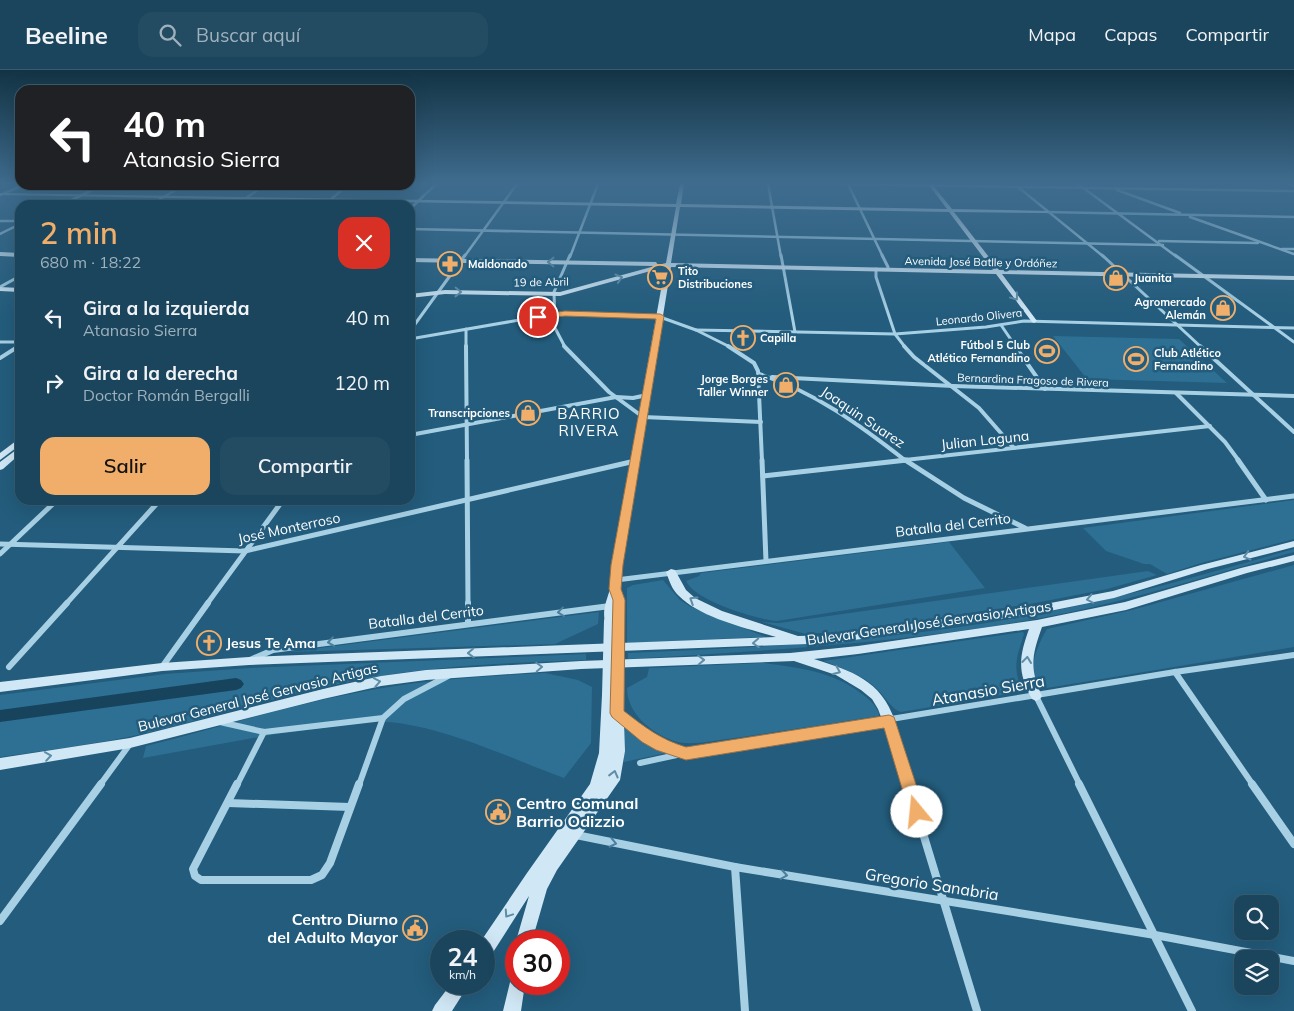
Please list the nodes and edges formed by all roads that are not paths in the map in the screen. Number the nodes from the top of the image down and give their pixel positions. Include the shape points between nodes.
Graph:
1 (11, 228) edge
2 (582, 228) edge
3 (675, 228) edge
4 (775, 228) edge
5 (869, 228) edge
6 (964, 228) edge
7 (1067, 228) edge
8 (1140, 228) edge
9 (1221, 228) edge
10 (415, 229) edge
11 (484, 230) junction
12 (580, 233) junction
13 (0, 234) edge
14 (674, 234) junction
15 (777, 237) junction
16 (874, 239) junction
17 (1158, 241) junction
18 (975, 242) junction
19 (1264, 243) junction
20 (1087, 244) junction
21 (1163, 245) junction
22 (1278, 249) junction
23 (1294, 249) edge
24 (0, 254) edge
25 (1294, 254) edge
26 (15, 255) edge
27 (415, 260) edge
28 (461, 261) junction
29 (566, 263) junction
30 (669, 264) junction
31 (650, 266) junction
32 (782, 266) junction
33 (888, 267) junction
34 (876, 269) junction
35 (996, 270) junction
36 (1122, 273) junction
37 (1205, 275) junction
38 (1293, 277) edge
39 (15, 279) edge
40 (557, 286) junction
41 (0, 288) edge
42 (15, 290) edge
43 (438, 292) junction
44 (566, 293) junction
45 (554, 294) junction
46 (415, 295) edge
47 (554, 314) junction
48 (660, 316) junction
49 (1034, 321) junction
50 (415, 324) edge
51 (1001, 324) junction
52 (1176, 325) junction
53 (1275, 328) junction
54 (1294, 328) edge
55 (466, 330) junction
56 (696, 330) junction
57 (795, 332) junction
58 (895, 334) junction
59 (415, 338) edge
60 (0, 342) edge
61 (1294, 342) edge
62 (15, 344) edge
63 (15, 348) edge
64 (0, 358) edge
65 (759, 374) junction
66 (772, 377) junction
67 (953, 386) junction
68 (1045, 389) junction
69 (1176, 393) junction
70 (647, 395) junction
71 (1253, 396) junction
72 (1294, 396) edge
73 (616, 397) junction
74 (643, 417) junction
75 (761, 422) junction
76 (467, 424) junction
77 (1210, 426) junction
78 (1294, 432) edge
79 (415, 434) edge
80 (15, 445) edge
81 (1014, 448) junction
82 (15, 454) edge
83 (0, 457) edge
84 (905, 460) junction
85 (635, 461) junction
86 (0, 467) edge
87 (763, 476) junction
88 (1294, 496) edge
89 (467, 500) junction
90 (1266, 500) junction
91 (52, 505) edge
92 (155, 505) edge
93 (279, 505) edge
94 (1027, 529) junction
95 (0, 544) edge
96 (1294, 544) edge
97 (10, 545) junction
98 (116, 548) junction
99 (245, 551) junction
100 (0, 554) edge
101 (1294, 558) edge
102 (766, 561) junction
103 (671, 572) junction
104 (615, 584) junction
105 (610, 606) junction
106 (614, 621) junction
107 (468, 624) junction
108 (1037, 624) junction
109 (804, 640) junction
110 (1294, 655) edge
111 (790, 656) junction
112 (249, 661) junction
113 (9, 667) dead end
114 (162, 667) junction
115 (454, 672) junction
116 (1175, 672) junction
117 (0, 687) edge
118 (612, 695) junction
119 (1036, 696) junction
120 (617, 713) junction
121 (383, 718) junction
122 (889, 721) junction
123 (220, 722) junction
124 (264, 732) junction
125 (130, 743) junction
126 (686, 753) junction
127 (640, 763) dead end
128 (0, 764) edge
129 (228, 803) junction
130 (350, 807) junction
131 (571, 832) junction
132 (1294, 844) edge
133 (736, 868) junction
134 (945, 902) junction
135 (0, 921) edge
136 (527, 930) edge
137 (1155, 935) junction
138 (495, 936) edge
139 (1294, 961) edge
140 (453, 995) edge
141 (515, 995) edge
142 (441, 1011) edge
143 (512, 1011) edge
144 (745, 1011) edge
145 (977, 1011) edge
146 (1192, 1011) edge

1 - 13 street
2 - 12 street
3 - 14 street
4 - 15 street
5 - 16 street
6 - 18 street
7 - 20 street
8 - 17 street
9 - 19 street
10 - 11 street
11 - 12 street
11 - 28 street
12 - 14 street
12 - 29 street
14 - 15 street
14 - 30 street
15 - 16 street
15 - 32 street
16 - 18 street
16 - 33 street
17 - 19 street
17 - 21 street
18 - 20 street
18 - 35 street
19 - 22 street
20 - 21 street
20 - 36 street
21 - 37 street
22 - 23 street
22 - 25 street
24 - 26 street
27 - 28 street
29 -> 28 street
28 - 43 street
29 - 31 street
29 - 40 street
30 - 31 street, 19 de Abril
30 - 32 street, Avenida José Batlle y Ordóñez
30 - 48 street
44 -> 31 street, 19 de Abril
32 - 33 street, Avenida José Batlle y Ordóñez
32 - 34 street, Avenida José Batlle y Ordóñez
32 - 57 street
33 - 35 street, Avenida José Batlle y Ordóñez
34 - 35 street, Avenida José Batlle y Ordóñez
34 - 58 street
35 - 36 street, Avenida José Batlle y Ordóñez
35 -> 49 street
36 - 37 street, Avenida José Batlle y Ordóñez
36 - 52 street
37 - 38 street, Avenida José Batlle y Ordóñez
37 - 53 street
39 - 41 street
40 - 44 street
40 - 45 street
41 - 42 street
43 -> 45 street, 19 de Abril
43 - 46 street, 19 de Abril
43 - 50 street
44 - 45 street, 19 de Abril
45 - 47 street
47 - 48 street
47 - 55 street
47 - 73 street via 556,333 564,348
48 - 56 street
48 - 70 street
49 - 51 street, Leonardo Olivera
49 - 52 street, Leonardo Olivera
51 - 58 street, Leonardo Olivera
51 - 68 street
52 - 53 street, Leonardo Olivera
52 - 71 street
53 - 54 street, Leonardo Olivera
53 - 61 street
55 - 59 street
55 - 76 street
56 - 57 street, Leonardo Olivera
56 - 65 street via 742,353 754,363
57 - 58 street, Leonardo Olivera
58 - 67 street via 914,357
60 - 62 street
63 - 64 street
65 - 66 street, Joaquin Suarez
65 - 75 street
66 - 67 street, Bernardina Fragoso de Rivera
66 - 84 street, Joaquin Suarez via 836,409
67 - 68 street, Bernardina Fragoso de Rivera
67 - 81 street via 979,408
68 - 69 street, Bernardina Fragoso de Rivera
69 - 71 street, Bernardina Fragoso de Rivera
69 - 77 street
70 - 73 street
70 - 74 street
71 - 72 street, Bernardina Fragoso de Rivera
71 - 78 street
73 - 74 street
73 - 76 street
74 - 75 street
74 - 85 street
75 - 87 street
76 - 79 street
76 - 89 street
77 - 81 street, Julian Laguna
77 - 90 street
80 - 83 street
81 - 84 street, Julian Laguna
82 - 86 street
84 - 87 street, Julian Laguna
84 - 94 street, Joaquin Suarez via 958,495
85 - 89 street, José Monterroso
85 - 104 street
87 - 102 street
88 - 90 street, Batalla del Cerrito
89 - 99 street, José Monterroso
89 - 107 street
90 - 94 street, Batalla del Cerrito
91 - 97 street
92 - 98 street
93 - 99 street
94 - 102 street, Batalla del Cerrito
95 - 97 street, José Monterroso
96 -> 109 street, Bulevar General José Gervasio Artigas via 1114,594 1045,608 833,639
97 - 98 street, José Monterroso
97 - 100 street
98 - 99 street, José Monterroso
98 - 113 street
99 - 114 street
101 - 108 street, Bulevar General José Gervasio Artigas via 1126,606
102 - 103 street, Batalla del Cerrito
103 - 104 street, Batalla del Cerrito
109 -> 103 street via 732,618 692,600 682,592
104 - 105 street
104 - 106 street via 619,600
105 - 106 street
105 -> 107 street, Batalla del Cerrito
106 - 118 street, bridge
107 -> 112 street, Batalla del Cerrito via 273,650
108 - 111 street, Bulevar General José Gervasio Artigas via 858,650
119 -> 108 street via 1026,674 1025,663
109 -> 112 street, Bulevar General José Gervasio Artigas
110 - 116 street, Atanasio Sierra
115 -> 111 street, Bulevar General José Gervasio Artigas
111 -> 122 street via 822,665 857,681 881,702
112 - 114 street, Bulevar General José Gervasio Artigas
114 - 117 street, Bulevar General José Gervasio Artigas
115 - 121 street via 388,710
123 -> 115 street, Bulevar General José Gervasio Artigas via 381,681
116 - 119 street, Atanasio Sierra
116 - 132 street
118 - 120 street
118 - 131 street via 603,773
119 - 122 street, Atanasio Sierra
119 - 137 street
120 - 126 street, Atanasio Sierra via 647,738
131 -> 120 street via 613,780 618,751
121 - 124 street
121 - 130 street
122 - 126 street, Atanasio Sierra
122 - 134 street
123 - 124 street
123 - 125 street, Bulevar General José Gervasio Artigas
124 - 129 street
128 -> 125 street, Bulevar General José Gervasio Artigas
125 - 135 street
126 - 127 street, Atanasio Sierra
129 - 130 street
129 - 130 street via 193,869 201,880 311,880 322,875 330,863
131 -> 133 street, Gregorio Sanabria
131 - 136 street via 540,887
131 -> 138 street
133 -> 134 street, Gregorio Sanabria
133 - 144 street
134 - 137 street, Gregorio Sanabria
134 - 145 street
137 - 139 street, Gregorio Sanabria
137 - 146 street
140 - 142 street
141 - 143 street

